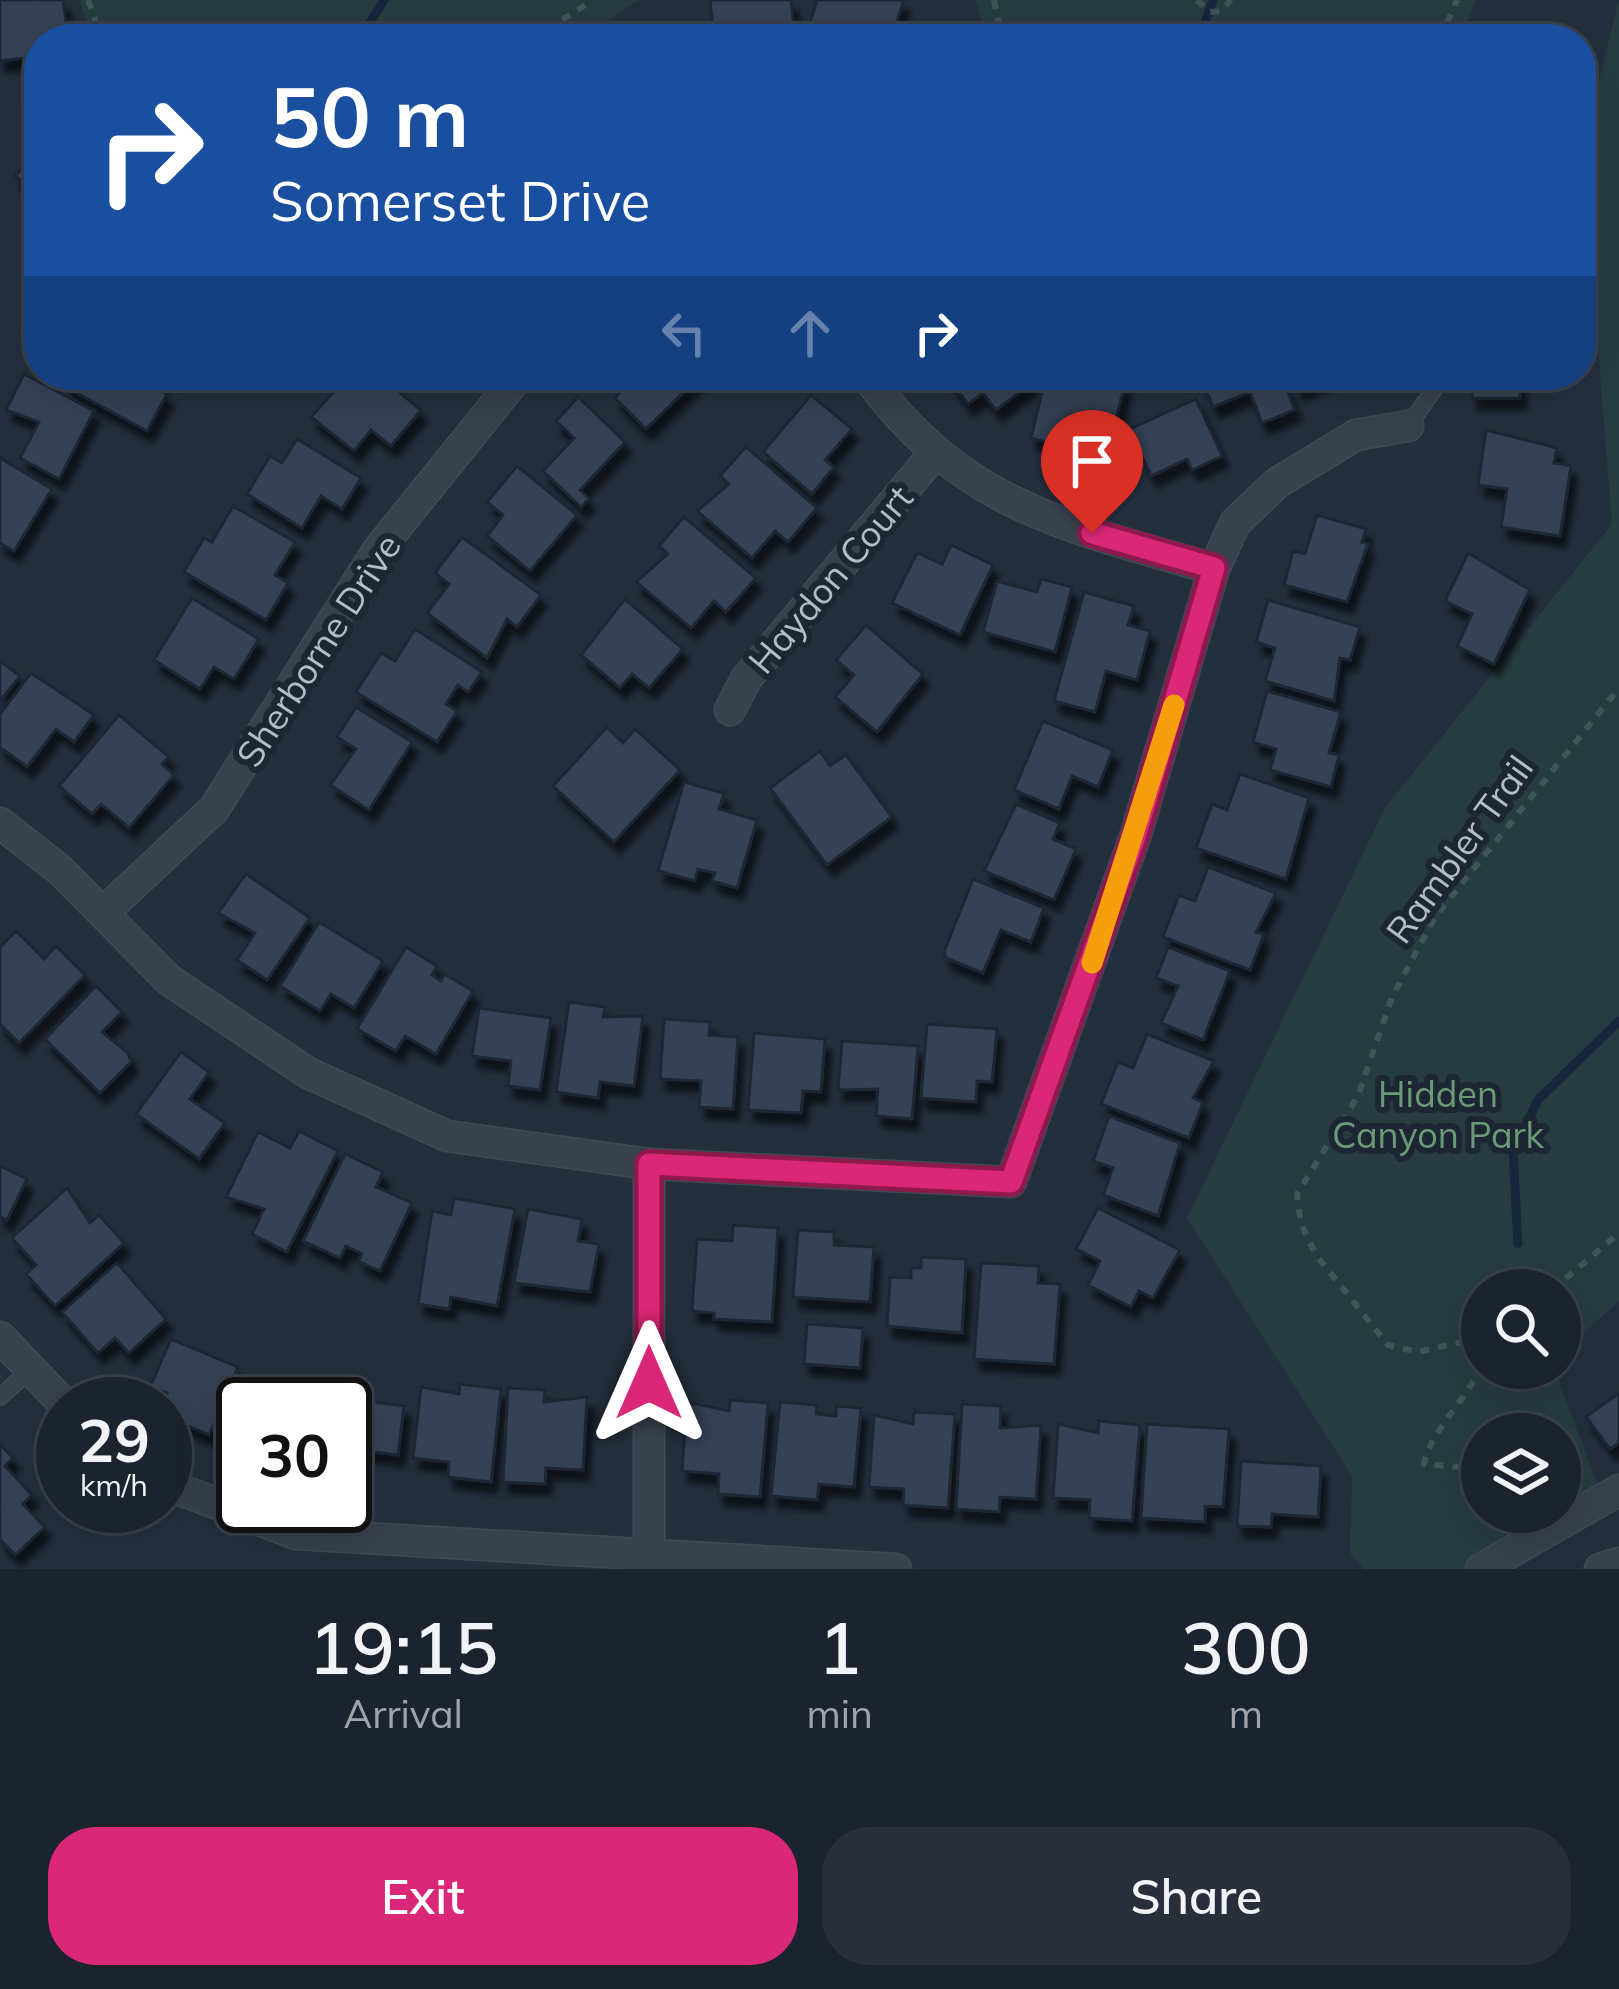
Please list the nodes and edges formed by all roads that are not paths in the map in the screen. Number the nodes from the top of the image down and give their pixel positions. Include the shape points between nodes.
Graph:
1 (507, 390) edge
2 (879, 390) edge
3 (1434, 390) edge
4 (1408, 426) joint
5 (935, 453) junction
6 (1214, 568) junction
7 (730, 710) dead end
8 (0, 823) edge
9 (104, 912) junction
10 (649, 1164) junction
11 (0, 1337) edge
12 (28, 1371) junction
13 (36, 1378) edge
14 (0, 1397) edge
15 (1619, 1490) edge
16 (192, 1494) edge
17 (649, 1558) junction
18 (1619, 1563) edge
19 (896, 1569) edge
20 (1481, 1569) edge
21 (1600, 1569) edge

1 - 9 street, Sherborne Drive via 379,550 214,808
2 - 5 street
3 - 4 lane
4 - 6 street via 1356,435 1277,483 1235,524
5 - 6 street via 975,484 1052,521
5 - 7 street, Haydon Court via 746,679
6 - 10 street via 1136,834 1011,1182
8 - 9 street
9 - 10 street via 169,980 364,1101 447,1136
10 - 17 street
11 - 12 street
12 - 13 street
12 - 14 lane
15 - 20 street
16 - 17 street via 296,1534
17 - 19 street
18 - 21 street

